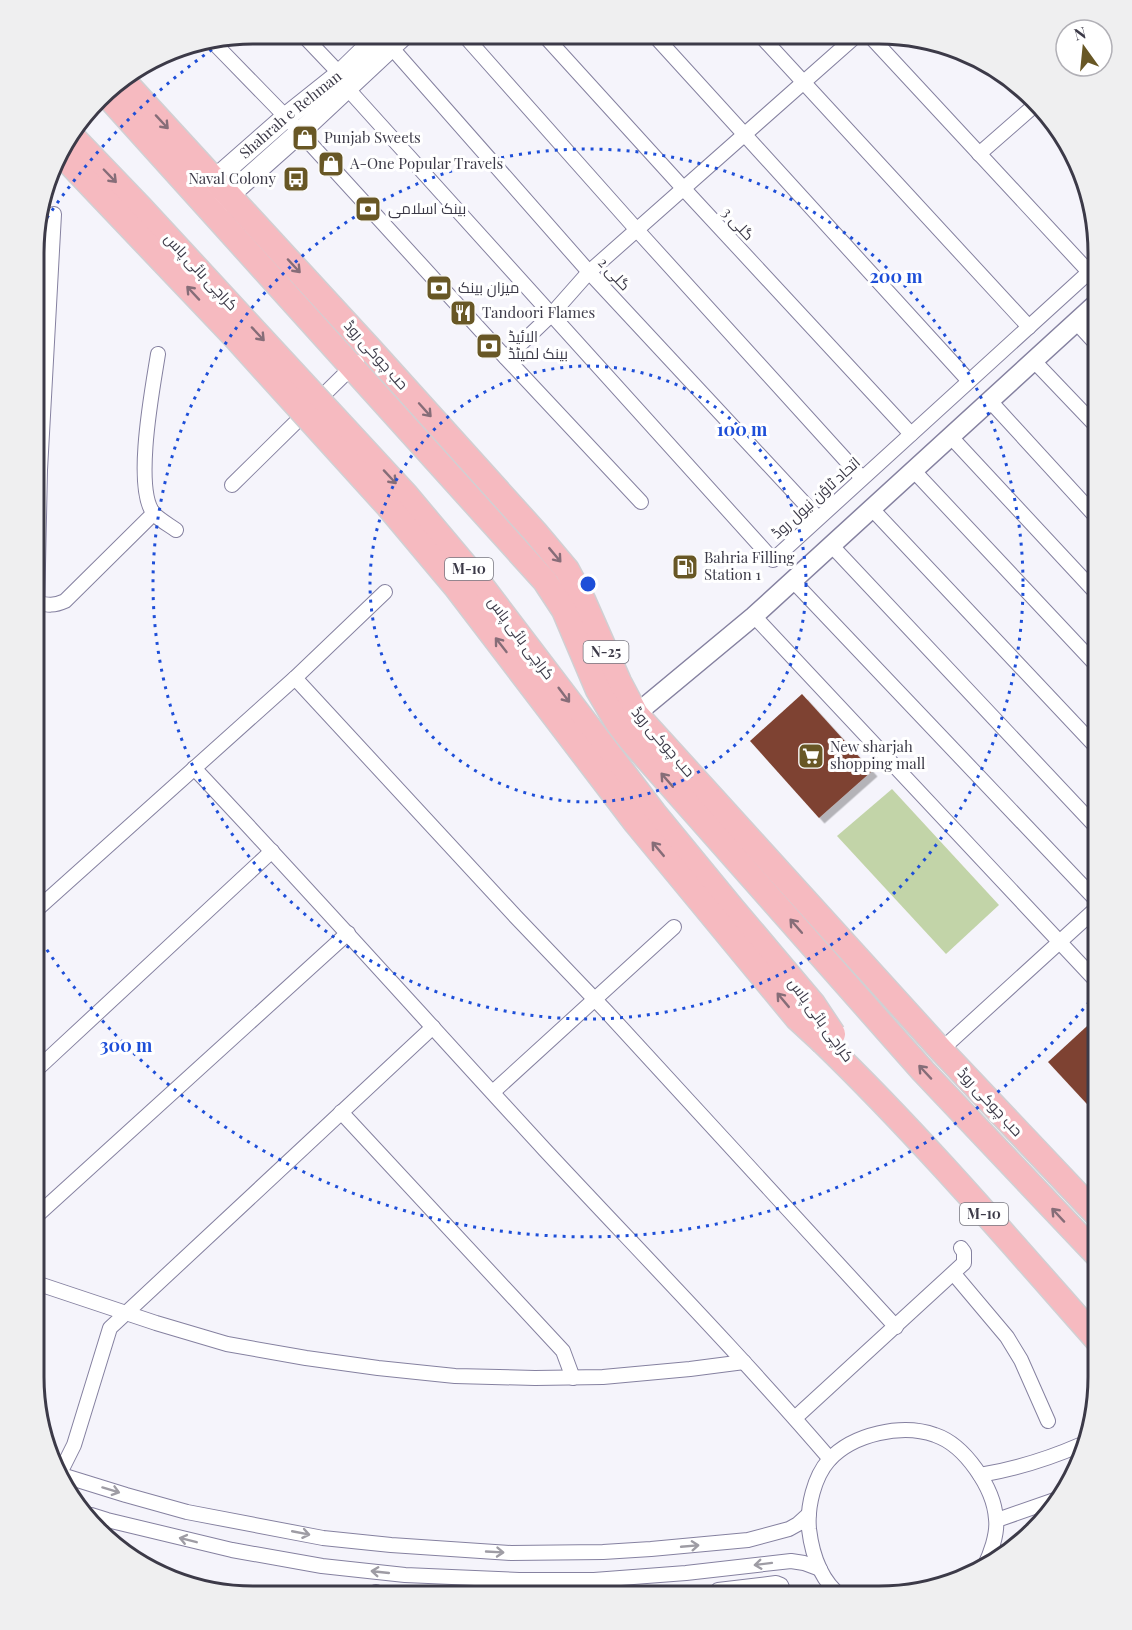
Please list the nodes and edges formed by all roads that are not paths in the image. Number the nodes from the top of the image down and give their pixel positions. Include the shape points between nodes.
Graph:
1 (311, 44) edge
2 (383, 44) edge
3 (390, 44) edge
4 (472, 44) edge
5 (552, 44) edge
6 (662, 44) edge
7 (768, 44) edge
8 (847, 44) edge
9 (877, 44) edge
10 (218, 47) edge
11 (344, 81) junction
12 (803, 83) junction
13 (127, 86) edge
14 (111, 99) edge
15 (1031, 109) edge
16 (286, 117) junction
17 (300, 132) junction
18 (745, 134) junction
19 (76, 141) edge
20 (979, 154) junction
21 (66, 159) edge
22 (683, 189) junction
23 (213, 195) junction
24 (54, 214) dead end
25 (637, 230) junction
26 (1088, 262) edge
27 (589, 272) junction
28 (1088, 273) edge
29 (44, 301) edge
30 (1088, 312) edge
31 (551, 315) junction
32 (1076, 322) junction
33 (1029, 327) junction
34 (1088, 335) edge
35 (370, 349) junction
36 (158, 354) dead end
37 (506, 358) junction
38 (1034, 361) junction
39 (352, 367) junction
40 (969, 381) junction
41 (991, 402) junction
42 (1088, 417) edge
43 (911, 434) junction
44 (951, 437) junction
45 (914, 471) junction
46 (862, 478) junction
47 (232, 485) dead end
48 (641, 502) dead end
49 (1088, 508) edge
50 (872, 509) junction
51 (154, 513) junction
52 (818, 518) junction
53 (176, 530) dead end
54 (832, 546) junction
55 (793, 581) junction
56 (1088, 584) edge
57 (385, 592) dead end
58 (44, 604) edge
59 (754, 616) junction
60 (1088, 656) edge
61 (295, 678) junction
62 (628, 721) junction
63 (1088, 738) edge
64 (194, 768) junction
65 (1088, 818) edge
66 (272, 851) junction
67 (1088, 893) edge
68 (44, 903) edge
69 (1088, 915) edge
70 (674, 927) dead end
71 (348, 933) junction
72 (1059, 942) junction
73 (1088, 972) edge
74 (595, 999) junction
75 (433, 1027) junction
76 (828, 1038) junction
77 (941, 1050) junction
78 (44, 1062) edge
79 (493, 1092) junction
80 (341, 1112) junction
81 (1088, 1205) edge
82 (44, 1209) edge
83 (1088, 1245) edge
84 (961, 1248) dead end
85 (954, 1274) junction
86 (44, 1286) edge
87 (126, 1313) junction
88 (896, 1327) junction
89 (1088, 1331) edge
90 (744, 1362) junction
91 (573, 1378) junction
92 (795, 1418) junction
93 (1048, 1421) dead end
94 (1076, 1446) edge
95 (830, 1459) junction
96 (63, 1465) edge
97 (980, 1475) junction
98 (70, 1479) edge
99 (1046, 1503) edge
100 (809, 1514) junction
101 (97, 1517) edge
102 (997, 1520) junction
103 (989, 1555) edge
104 (820, 1569) junction
105 (751, 1586) edge
106 (781, 1586) edge
107 (832, 1586) edge

1 - 11 street
2 - 11 main road, Shahrah e Rehman
3 - 27 street, گلی 2
4 - 25 street
5 - 22 street, گلی 3
6 - 18 street
7 - 12 street
8 - 12 street
9 - 20 street
10 - 16 street
11 - 16 main road, Shahrah e Rehman
11 - 17 main road, Shahrah e Rehman
11 - 31 street
12 - 18 street
12 - 33 street
13 -> 23 highway, حب چوکی روڈ / N-25
14 - 23 highway
15 - 20 street
16 - 17 street
16 - 23 main road, Shahrah e Rehman
17 - 23 main road, Shahrah e Rehman
17 - 37 street
18 - 22 street
18 - 40 street
19 -> 76 highway, کراچی بائی پاس / M-10, bridge via 414,504 474,576 654,813 813,1004
20 - 26 street
76 -> 21 highway, کراچی بائی پاس / M-10, bridge via 797,1018 636,823 456,587 388,506
22 - 25 street
22 - 43 street, گلی 3
23 -> 35 highway, حب چوکی روڈ / N-25
23 - 39 highway
24 - 29 street
25 - 27 street
25 - 46 street
27 - 31 street
27 - 52 street, گلی 2
28 - 33 street, اتحاد ٹاؤن نیول روڈ
30 - 32 street
31 - 37 street
31 - 52 street, اتحاد ٹاؤن نیول روڈ via 772,560
32 - 34 street
32 - 38 street
33 - 40 street, اتحاد ٹاؤن نیول روڈ
35 - 39 street
35 -> 62 highway, حب چوکی روڈ / N-25 via 567,570 619,682
36 - 51 street via 148,414 144,485
37 - 48 street
38 - 41 street
38 - 42 street
39 - 47 street
39 - 62 highway via 545,581 564,610 598,690
40 - 43 street, اتحاد ٹاؤن نیول روڈ
41 - 44 street
41 - 49 street
43 - 46 street, اتحاد ٹاؤن نیول روڈ
44 - 45 street
44 - 56 street
45 - 50 street
45 - 60 street
46 - 52 street, اتحاد ٹاؤن نیول روڈ
50 - 54 street
50 - 63 street
51 - 53 street
51 - 58 street via 65,601
54 - 55 street
54 - 65 street
55 - 59 street
55 - 67 street
57 - 61 street
59 - 62 street
59 - 72 street
61 - 64 street
61 - 74 street
62 - 77 highway, حب چوکی روڈ / N-25
83 -> 62 highway via 923,1071
64 - 66 street
64 - 68 street
66 - 71 street
66 - 78 street
69 - 72 street
70 - 74 street
71 - 75 street
71 - 82 street
72 - 73 street
72 - 77 street
74 - 79 street
74 - 88 street
75 - 79 street
75 - 80 street
76 - 89 highway, کراچی بائی پاس / M-10
77 - 81 highway, حب چوکی روڈ / N-25
79 - 90 street
80 - 87 street
80 - 91 street via 563,1351
84 - 85 street via 964,1263
85 - 88 street
85 - 93 street via 1007,1337
86 - 87 street
87 - 91 street via 227,1344 357,1365 454,1376
87 - 96 street via 110,1328 74,1445
88 - 92 street
90 - 91 street
90 - 92 street
92 - 95 street
94 - 97 street via 1026,1465
95 - 97 street via 867,1437 891,1431 919,1431 947,1441 967,1457
95 - 100 street via 816,1485
97 - 102 street
98 -> 100 street via 187,1512 323,1538 488,1551 651,1550 748,1540 789,1529
99 - 102 street
100 - 104 street via 812,1545
104 -> 101 street via 791,1560 594,1580 405,1575 232,1550
102 - 103 street
104 - 107 street
105 - 106 street

